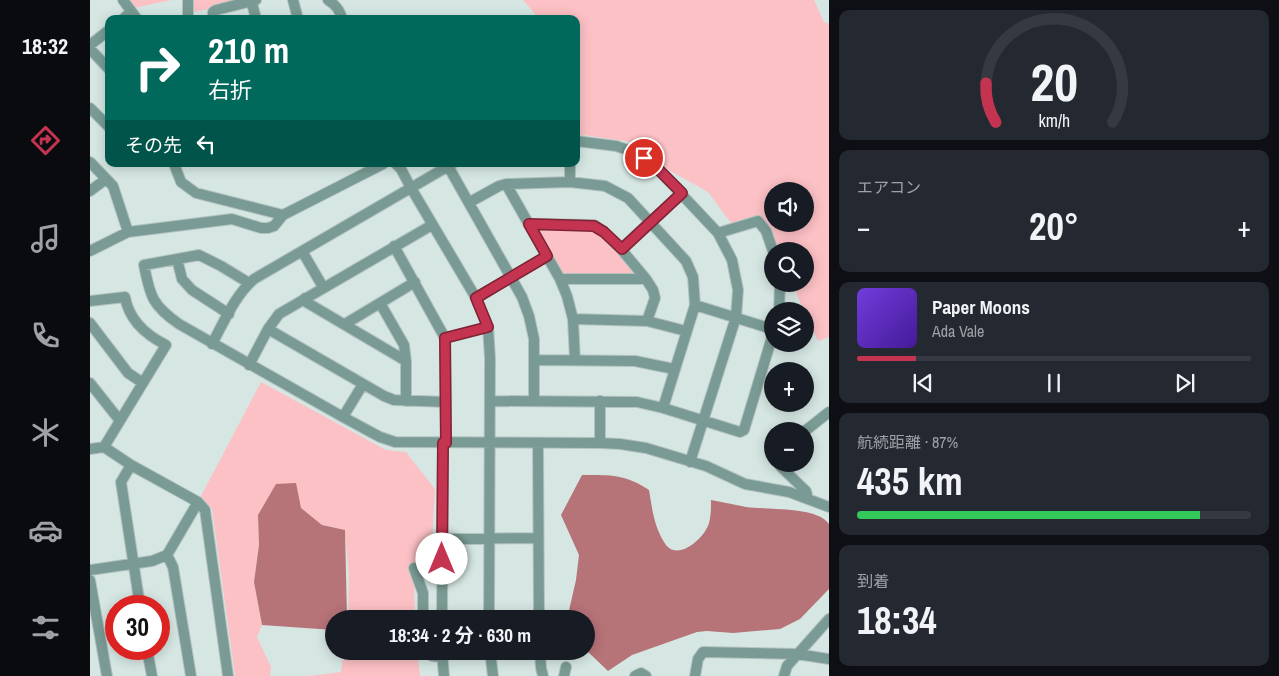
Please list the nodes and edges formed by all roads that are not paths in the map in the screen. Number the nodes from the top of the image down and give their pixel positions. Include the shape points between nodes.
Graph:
1 (123, 0) edge
2 (188, 0) edge
3 (252, 0) edge
4 (293, 0) edge
5 (328, 0) edge
6 (134, 15) edge
7 (188, 15) edge
8 (213, 15) edge
9 (255, 15) edge
10 (297, 15) edge
11 (341, 15) edge
12 (105, 33) edge
13 (90, 45) edge
14 (90, 49) edge
15 (105, 66) edge
16 (90, 108) edge
17 (105, 123) edge
18 (580, 142) edge
19 (90, 162) edge
20 (175, 167) edge
21 (377, 167) edge
22 (399, 167) edge
23 (447, 167) edge
24 (451, 167) edge
25 (570, 167) edge
26 (106, 179) junction
27 (570, 182) junction
28 (506, 184) junction
29 (411, 188) junction
30 (90, 191) edge
31 (682, 193) junction
32 (470, 202) junction
33 (283, 215) junction
34 (650, 222) junction
35 (529, 224) junction
36 (432, 225) junction
37 (128, 232) junction
38 (718, 233) junction
39 (770, 242) edge
40 (394, 246) junction
41 (622, 249) junction
42 (90, 251) edge
43 (302, 251) junction
44 (547, 256) junction
45 (176, 259) junction
46 (512, 277) junction
47 (560, 279) junction
48 (646, 279) junction
49 (415, 282) junction
50 (249, 283) junction
51 (323, 287) junction
52 (305, 298) junction
53 (476, 298) junction
54 (90, 301) edge
55 (380, 303) junction
56 (695, 304) junction
57 (229, 314) junction
58 (736, 317) junction
59 (573, 320) junction
60 (647, 321) junction
61 (90, 323) edge
62 (345, 324) junction
63 (764, 326) edge
64 (488, 327) junction
65 (268, 329) junction
66 (686, 331) junction
67 (445, 338) junction
68 (212, 344) junction
69 (767, 352) edge
70 (534, 360) junction
71 (575, 360) junction
72 (406, 361) junction
73 (248, 365) junction
74 (674, 369) junction
75 (143, 383) junction
76 (90, 384) edge
77 (363, 384) junction
78 (534, 400) junction
79 (406, 401) junction
80 (490, 401) junction
81 (600, 401) junction
82 (446, 402) junction
83 (663, 408) junction
84 (829, 412) edge
85 (343, 418) junction
86 (121, 419) junction
87 (702, 421) junction
88 (814, 424) edge
89 (445, 443) junction
90 (490, 443) junction
91 (538, 443) junction
92 (600, 443) junction
93 (104, 446) junction
94 (90, 449) edge
95 (690, 462) junction
96 (131, 465) junction
97 (786, 472) edge
98 (808, 499) junction
99 (198, 502) junction
100 (829, 507) edge
101 (489, 538) junction
102 (538, 538) junction
103 (443, 539) junction
104 (167, 555) junction
105 (134, 564) junction
106 (414, 568) dead end
107 (90, 570) edge
108 (90, 580) edge
109 (138, 595) edge
110 (423, 610) edge
111 (442, 610) edge
112 (489, 610) edge
113 (540, 610) edge
114 (829, 619) edge
115 (797, 654) junction
116 (829, 658) edge
117 (149, 660) edge
118 (443, 660) edge
119 (491, 660) edge
120 (541, 660) edge
121 (107, 676) edge
122 (152, 676) edge
123 (191, 676) edge
124 (228, 676) edge
125 (444, 676) edge
126 (493, 676) edge
127 (543, 676) edge
128 (634, 676) edge
129 (646, 676) edge
130 (695, 676) edge
131 (784, 676) edge

1 - 6 street
2 - 7 street
3 - 8 street via 216,10
3 - 9 street
4 - 10 street
5 - 11 street via 334,3
12 - 13 street
14 - 15 street
16 - 17 street
18 - 31 street via 634,152 653,164
19 - 26 street
20 - 33 street via 181,182 196,193
21 - 33 street
22 - 29 street
23 - 29 street
24 - 32 street
25 - 27 street
26 - 30 street
26 - 37 street via 113,186
27 - 28 street
27 - 34 street via 594,183 616,190
28 - 32 street
28 - 35 street
29 - 36 street
29 - 43 street
31 - 34 street
31 - 38 street
32 - 46 street
33 - 37 street via 268,228 232,219
34 - 41 street
34 - 56 street via 686,261 693,278
35 - 41 street via 594,226
35 - 44 street
36 - 40 street
36 - 53 street
37 - 42 street
38 - 39 street via 758,221
38 - 58 street via 736,275
40 - 49 street
40 - 51 street
41 - 48 street
43 - 50 street
43 - 51 street
44 - 46 street
44 - 47 street
45 - 50 street via 199,255
45 - 57 street via 182,279 192,290
45 - 68 street via 144,265 152,297 166,315
46 - 53 street
46 - 70 street via 529,316
47 - 48 street
47 - 59 street
48 - 60 street via 654,298
49 - 55 street
49 - 67 street
50 - 57 street
51 - 52 street
52 - 62 street via 306,302
52 - 65 street via 279,314
53 - 64 street
54 - 75 street via 124,297 135,321 166,345
55 - 62 street
55 - 72 street via 404,345
56 - 58 street
56 - 66 street
57 - 68 street
58 - 63 street
58 - 87 street
59 - 60 street
59 - 71 street
60 - 66 street
61 - 75 street via 128,373
62 - 72 street
64 - 67 street
64 - 80 street
65 - 73 street
65 - 77 street
66 - 74 street
67 - 82 street
68 - 73 street
69 - 87 street via 744,430 740,432
70 - 71 street
70 - 78 street
71 - 74 street via 635,360
72 - 79 street
73 - 85 street
74 - 83 street
75 - 86 street
76 - 86 street
77 - 79 street via 389,398
77 - 85 street
78 - 80 street
78 - 81 street
79 - 82 street
80 - 90 street
81 - 83 street via 637,402
81 - 92 street
82 - 89 street
83 - 87 street
84 - 88 street
85 - 89 street via 395,442
86 - 93 street
87 - 95 street
89 - 90 street
89 - 103 street
90 - 91 street
90 - 101 street
91 - 92 street
91 - 102 street
92 - 95 street via 646,448
93 - 94 street
93 - 96 street
95 - 98 street via 745,484
96 - 99 street
96 - 105 street via 121,482
97 - 98 street via 806,491
98 - 100 street
99 - 104 street
99 - 124 street via 205,510
101 - 102 street
101 - 103 street
101 - 112 street
102 - 113 street
103 - 111 street
104 - 105 street
104 - 123 street via 173,567
105 - 107 street
105 - 109 street
106 - 110 street via 423,593
108 - 121 street
114 - 115 street
115 - 116 street
115 - 130 street via 703,652 698,658
115 - 131 street via 787,666
117 - 122 street
118 - 125 street
119 - 126 street
120 - 127 street
128 - 129 street via 641,673

